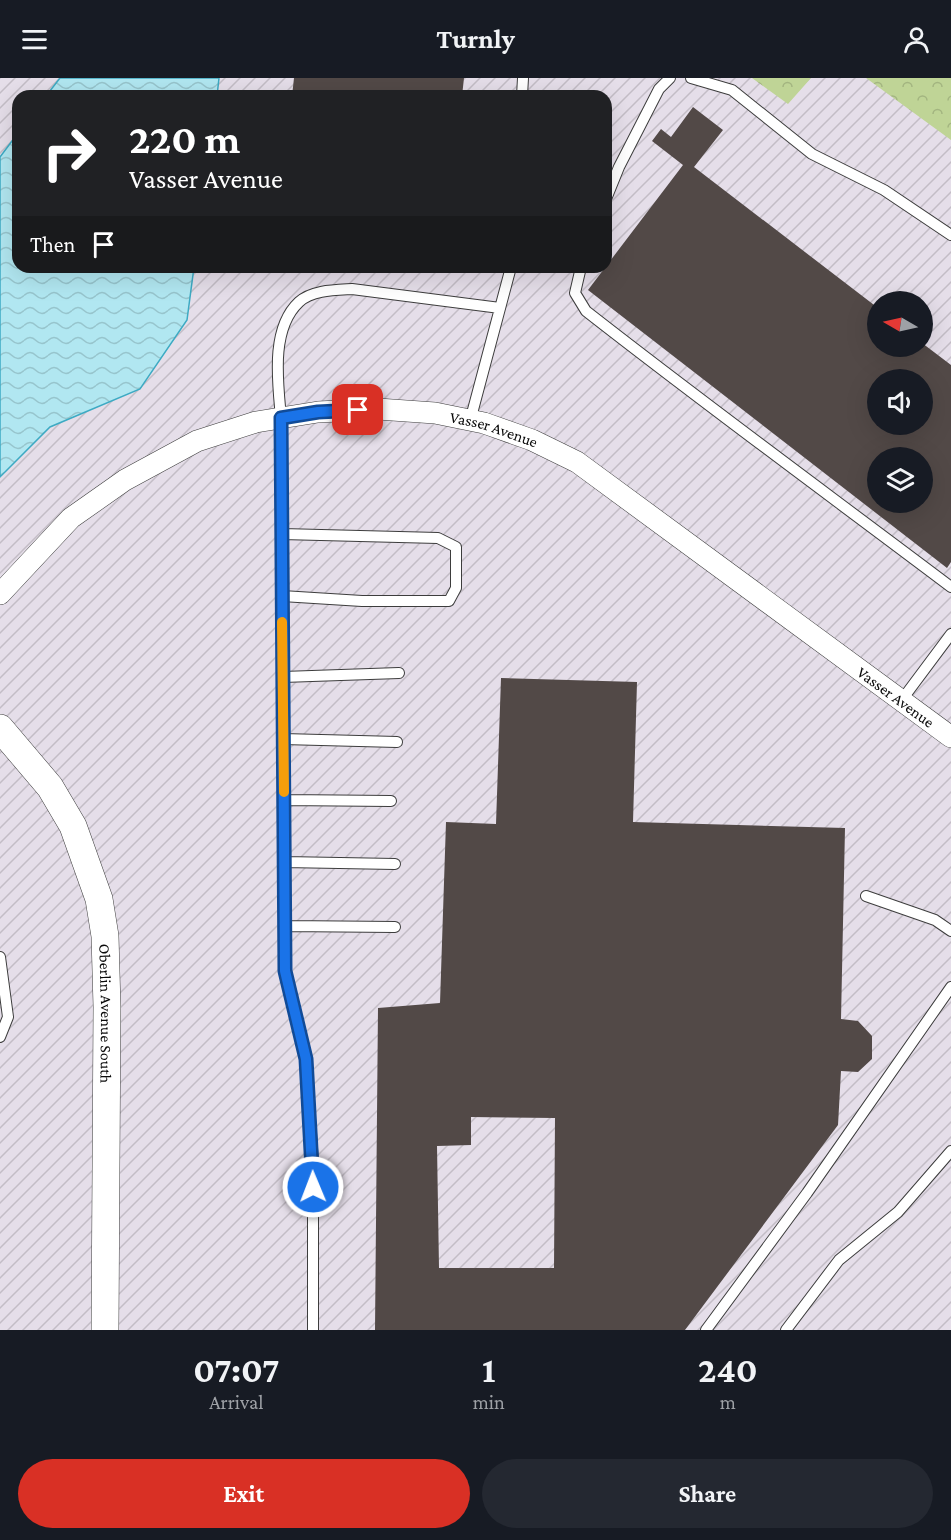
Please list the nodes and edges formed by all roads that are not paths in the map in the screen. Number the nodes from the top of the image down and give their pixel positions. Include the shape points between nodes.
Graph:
1 (670, 78) edge
2 (691, 78) edge
3 (612, 184) edge
4 (951, 234) edge
5 (509, 273) edge
6 (580, 273) edge
7 (500, 308) junction
8 (281, 418) junction
9 (470, 421) junction
10 (282, 534) junction
11 (951, 587) edge
12 (0, 594) edge
13 (282, 596) junction
14 (951, 634) edge
15 (399, 673) dead end
16 (283, 676) junction
17 (901, 700) junction
18 (0, 728) edge
19 (951, 737) edge
20 (283, 739) junction
21 (397, 742) dead end
22 (284, 800) junction
23 (391, 801) dead end
24 (284, 862) junction
25 (395, 864) dead end
26 (866, 896) dead end
27 (285, 926) junction
28 (395, 927) dead end
29 (951, 931) edge
30 (0, 957) edge
31 (951, 987) edge
32 (0, 1037) edge
33 (951, 1151) edge
34 (105, 1330) edge
35 (313, 1330) edge
36 (706, 1330) edge
37 (786, 1330) edge

1 - 3 lane via 659,89
2 - 4 lane via 732,90 812,154 884,190
5 - 7 lane
6 - 11 lane via 575,293 586,311
7 - 8 lane via 352,289 312,295 289,315 281,336 277,366
7 - 9 lane
8 - 9 street, Vasser Avenue via 378,409
8 - 10 lane
8 - 12 street, Vasser Avenue via 197,441 125,480 71,518
9 - 17 street, Vasser Avenue via 532,440 577,462
10 - 13 lane
10 - 13 lane via 438,538 456,547 456,588 448,601
13 - 16 lane
14 - 17 lane
15 - 16 lane
16 - 20 lane
17 - 19 street, Vasser Avenue
18 - 34 street, Oberlin Avenue South via 50,787 73,826 99,899 105,936 107,1007
20 - 21 lane
20 - 22 lane
22 - 23 lane
22 - 24 lane
24 - 25 lane
24 - 27 lane
26 - 29 lane via 935,920
27 - 28 lane
27 - 35 lane via 285,971 306,1059 313,1163
30 - 32 lane via 8,1017
31 - 36 lane
33 - 37 lane via 898,1212 839,1260

